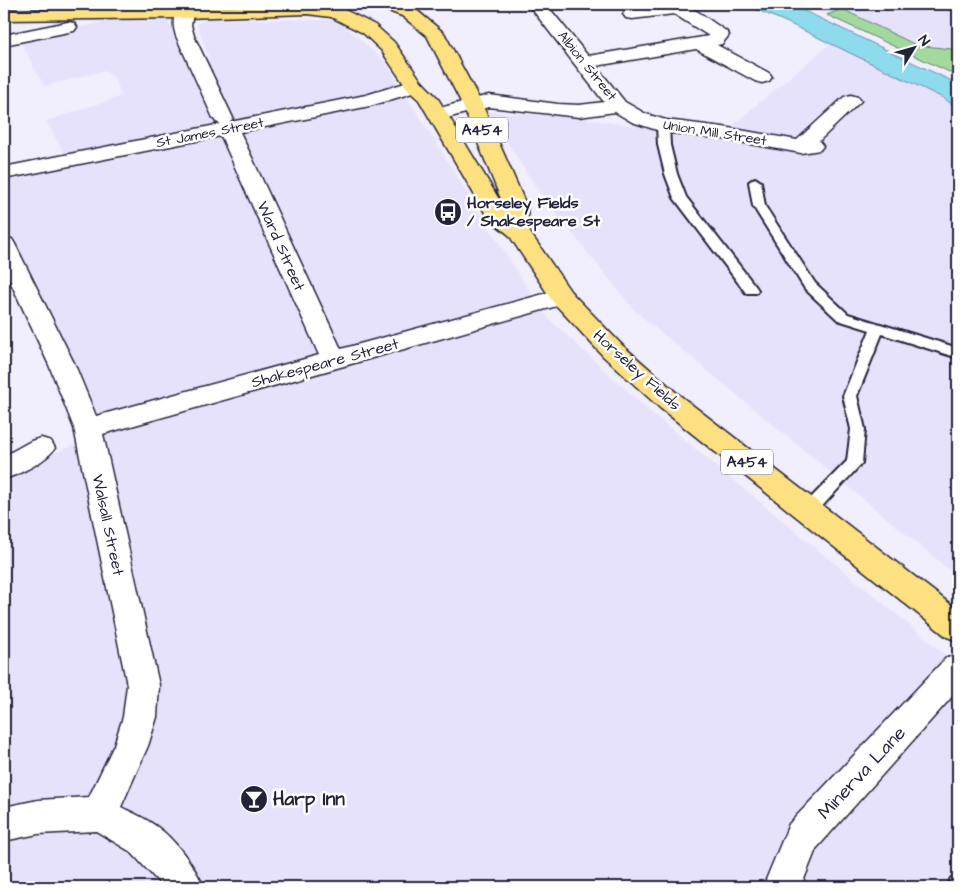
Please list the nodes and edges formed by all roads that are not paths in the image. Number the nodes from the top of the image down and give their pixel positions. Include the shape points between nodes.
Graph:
1 (357, 4) edge
2 (375, 4) edge
3 (386, 4) edge
4 (416, 4) edge
5 (537, 4) edge
6 (335, 12) junction
7 (184, 13) junction
8 (632, 14) dead end
9 (4, 15) edge
10 (394, 24) dead end
11 (68, 27) dead end
12 (435, 33) junction
13 (4, 40) edge
14 (699, 43) junction
15 (584, 62) junction
16 (762, 77) dead end
17 (428, 94) junction
18 (851, 101) dead end
19 (472, 104) junction
20 (618, 106) junction
21 (226, 124) junction
22 (663, 126) junction
23 (4, 173) edge
24 (755, 182) dead end
25 (518, 231) junction
26 (4, 244) edge
27 (751, 290) dead end
28 (562, 297) junction
29 (878, 328) junction
30 (958, 352) edge
31 (334, 361) junction
32 (88, 428) junction
33 (41, 448) dead end
34 (4, 469) edge
35 (808, 510) junction
36 (958, 628) edge
37 (958, 668) edge
38 (100, 814) junction
39 (4, 824) edge
40 (184, 887) edge
41 (782, 887) edge

1 - 6 highway
2 - 10 highway
3 - 12 highway, A454 via 408,12
4 - 12 highway, A454
5 - 15 street, Albion Street
6 - 7 highway, A454 via 307,9
6 - 17 highway, Horseley Fields / A454 via 369,29 388,46
7 - 9 highway, A454
7 - 21 street, Ward Street via 182,25 185,36
8 - 14 street via 677,8 720,35 716,40
11 - 13 street
12 - 19 highway, A454
14 - 15 street
14 - 16 street
15 - 20 street, Albion Street
17 - 19 street, St James Street
17 - 21 street, St James Street via 370,100
17 - 25 highway, Horseley Fields / A454 via 496,213
18 - 22 street, Union Mill Street via 807,146
19 - 20 street via 489,101 579,111
19 - 25 highway, A454 via 516,207
20 - 22 street, Union Mill Street
21 - 23 street, St James Street
21 - 31 street, Ward Street
22 - 27 lane via 664,145 680,198
24 - 29 lane via 759,206 810,286 843,317
25 - 28 highway, Horseley Fields / A454
26 - 32 street, Walsall Street via 62,365
28 - 31 street, Shakespeare Street
28 - 35 highway, Horseley Fields / A454 via 613,351 669,401
29 - 30 lane
29 - 35 lane via 850,396 858,429 854,463
31 - 32 street, Shakespeare Street
32 - 38 street, Walsall Street via 143,685 140,717 133,739
33 - 34 street
35 - 36 highway, Horseley Fields / A454
37 - 41 street, Minerva Lane via 802,837
38 - 39 street via 38,817
38 - 40 street via 144,839 175,872

